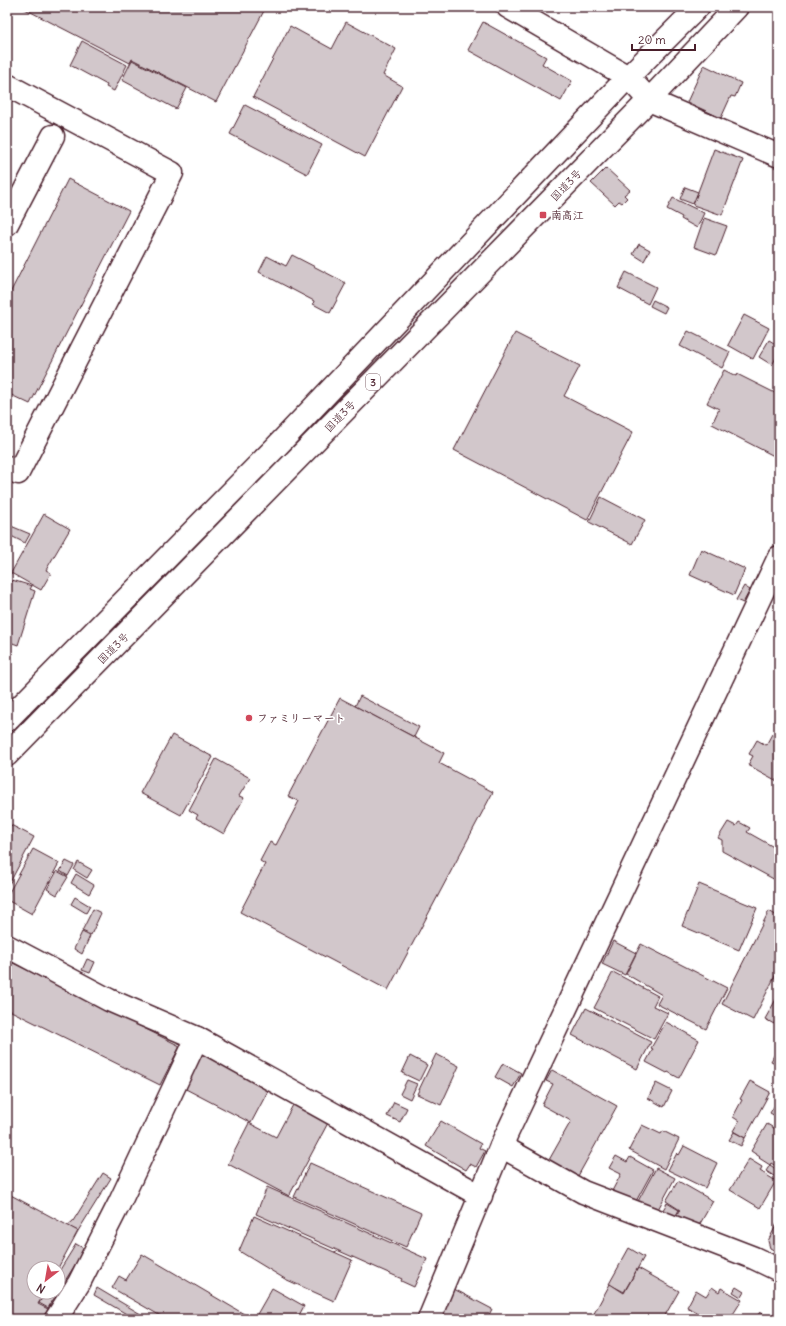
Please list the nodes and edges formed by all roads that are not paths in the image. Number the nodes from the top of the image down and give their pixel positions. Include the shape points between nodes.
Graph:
1 (508, 7) edge
2 (698, 7) edge
3 (737, 7) edge
4 (628, 77) junction
5 (7, 85) edge
6 (649, 100) junction
7 (53, 136) dead end
8 (779, 156) edge
9 (7, 224) edge
10 (7, 467) edge
11 (779, 557) edge
12 (7, 720) edge
13 (7, 755) edge
14 (7, 946) edge
15 (197, 1038) junction
16 (500, 1146) junction
17 (481, 1196) junction
18 (779, 1270) edge
19 (56, 1319) edge
20 (429, 1319) edge

1 - 4 main road
2 - 4 main road, 3
3 - 6 main road, 国道3号 / 3
4 - 6 main road
4 - 12 main road, 3 via 276,447
5 - 10 main road via 172,173 18,473
6 - 8 main road
6 - 13 main road, 国道3号 / 3
7 - 9 main road
11 - 16 main road
14 - 15 main road via 109,1000
15 - 17 main road
15 - 19 main road via 119,1204 79,1283
16 - 17 main road
16 - 18 main road via 583,1192
17 - 20 main road

